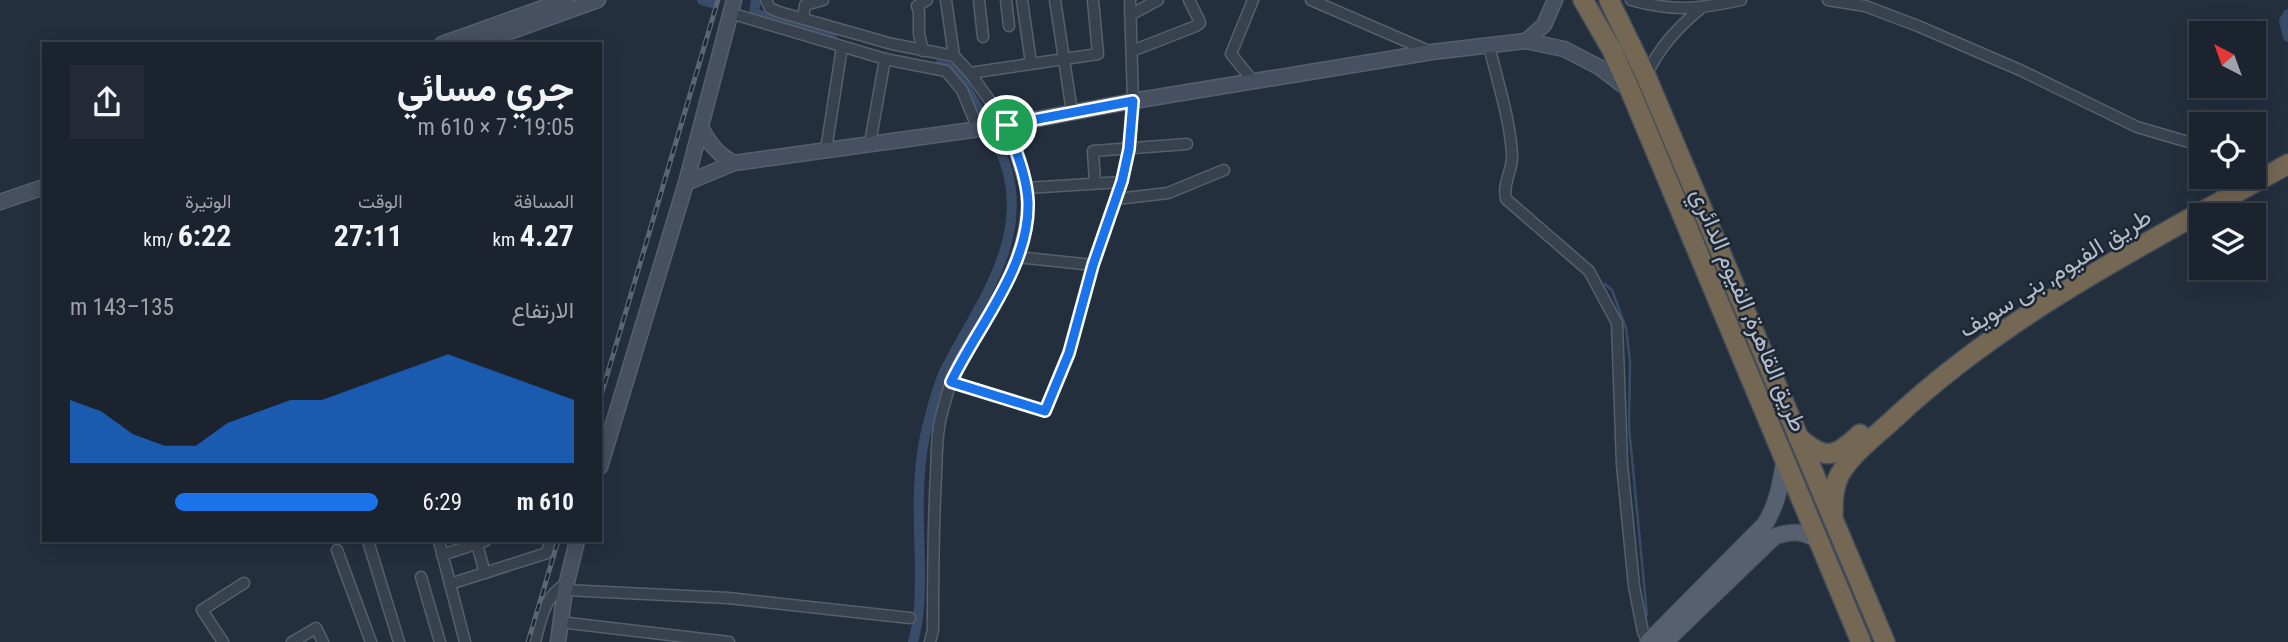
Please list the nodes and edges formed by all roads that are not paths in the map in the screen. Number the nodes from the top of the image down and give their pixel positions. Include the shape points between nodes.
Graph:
1 (565, 0) edge
2 (598, 0) edge
3 (766, 0) edge
4 (823, 0) edge
5 (946, 0) edge
6 (979, 0) edge
7 (1006, 0) edge
8 (1022, 0) edge
9 (1055, 0) edge
10 (1093, 0) edge
11 (1130, 0) edge
12 (1158, 0) edge
13 (1189, 0) edge
14 (1253, 0) edge
15 (1311, 0) edge
16 (1555, 0) edge
17 (1583, 0) edge
18 (1609, 0) edge
19 (1631, 0) edge
20 (1741, 0) edge
21 (1828, 0) edge
22 (1844, 1) edge
23 (919, 2) edge
24 (732, 6) edge
25 (1700, 9) junction
26 (1130, 15) junction
27 (803, 18) junction
28 (1009, 26) dead end
29 (983, 37) dead end
30 (1526, 41) junction
31 (448, 42) edge
32 (482, 42) edge
33 (1489, 46) junction
34 (842, 47) junction
35 (923, 51) junction
36 (1132, 51) junction
37 (1432, 52) junction
38 (954, 56) junction
39 (885, 59) junction
40 (1064, 59) junction
41 (1031, 63) junction
42 (970, 73) junction
43 (1646, 76) junction
44 (1253, 81) junction
45 (1630, 90) junction
46 (1133, 101) junction
47 (1072, 112) junction
48 (1004, 125) junction
49 (701, 128) junction
50 (982, 128) junction
51 (2189, 142) edge
52 (870, 143) junction
53 (1186, 144) dead end
54 (1129, 149) junction
55 (826, 150) junction
56 (2288, 153) edge
57 (734, 163) junction
58 (2288, 163) edge
59 (2266, 165) edge
60 (1224, 170) dead end
61 (1122, 181) junction
62 (1095, 182) junction
63 (687, 183) junction
64 (42, 188) edge
65 (1026, 188) junction
66 (2221, 189) edge
67 (42, 197) edge
68 (1117, 198) junction
69 (2, 206) edge
70 (1017, 257) junction
71 (1093, 265) junction
72 (1738, 294) junction
73 (1718, 303) junction
74 (951, 382) junction
75 (1795, 434) junction
76 (1784, 457) junction
77 (602, 460) edge
78 (1832, 519) junction
79 (1819, 541) junction
80 (368, 542) edge
81 (439, 542) edge
82 (479, 542) edge
83 (550, 542) edge
84 (577, 542) edge
85 (337, 550) dead end
86 (442, 555) junction
87 (485, 573) junction
88 (421, 577) dead end
89 (244, 583) dead end
90 (450, 584) junction
91 (565, 587) junction
92 (910, 618) dead end
93 (1875, 620) junction
94 (560, 622) junction
95 (1858, 635) edge
96 (223, 642) edge
97 (292, 642) edge
98 (323, 642) edge
99 (371, 642) edge
100 (399, 642) edge
101 (440, 642) edge
102 (465, 642) edge
103 (535, 642) edge
104 (558, 642) edge
105 (729, 642) edge
106 (930, 642) edge
107 (1648, 642) edge
108 (1665, 642) edge
109 (1885, 642) edge

1 - 31 street
2 - 32 street
3 - 27 street via 771,8
4 - 27 street via 805,5
5 - 38 street
6 - 29 street
7 - 28 street
8 - 41 street
9 - 40 street
10 - 40 street via 1098,54
11 - 26 street
12 - 26 street
13 - 36 street via 1200,23
14 - 44 street via 1231,54
15 - 37 street
16 - 30 street via 1544,25
17 - 45 highway, طريق القاهرة, الفيوم الدائري
18 - 43 highway, طريق القاهرة, الفيوم الدائري
19 - 25 street
20 - 25 street
21 - 22 street
22 - 51 street via 1961,43 2137,127
23 - 35 street
24 - 34 street
24 - 49 street
25 - 43 street via 1657,53
26 - 36 street
27 - 35 street
30 - 33 street
30 - 45 street via 1564,49
33 - 37 street
33 - 107 street via 1512,159 1506,199 1589,271 1617,323 1622,464 1634,586
34 - 39 street
34 - 55 street
35 - 38 street
36 - 46 street
37 - 44 street
38 - 42 street
39 - 50 street via 946,71
39 - 52 street
40 - 41 street
40 - 47 street
41 - 42 street
42 - 48 street
43 - 72 highway, طريق القاهرة, الفيوم الدائري
44 - 46 street
45 - 73 highway, طريق القاهرة, الفيوم الدائري
46 - 47 street
46 - 54 street
47 - 48 street
48 - 50 street
48 - 65 street
49 - 57 street via 712,148
49 - 63 street
50 - 52 street
52 - 55 street
53 - 54 street
54 - 61 street
54 - 62 street via 1093,151
55 - 57 street
56 - 59 highway
57 - 63 street
58 - 78 highway, طريق الفيوم, بنى سويف via 2096,272 1961,361 1842,470 1833,494
60 - 68 street via 1168,193
61 - 62 street
61 - 68 street
62 - 65 street
63 - 77 street
64 - 69 street
65 - 70 street via 1027,223
66 - 75 highway, طريق الفيوم, بنى سويف via 2009,312 1925,375 1836,453 1821,454
67 - 69 street
68 - 71 street
70 - 71 street
70 - 74 street
71 - 74 street via 1069,353 1045,411
72 - 73 highway
72 - 75 highway, طريق القاهرة, الفيوم الدائري
73 - 76 highway, طريق القاهرة, الفيوم الدائري
74 - 106 street via 938,444
75 - 78 highway, طريق القاهرة, الفيوم الدائري
76 - 79 highway, طريق القاهرة, الفيوم الدائري
76 - 107 main road via 1779,495 1765,524
78 - 93 highway, طريق القاهرة, الفيوم الدائري
79 - 95 highway, طريق القاهرة, الفيوم الدائري
79 - 108 main road via 1793,531 1774,537
80 - 100 street
81 - 86 street
82 - 86 street
82 - 87 street
83 - 87 street via 547,553
84 - 91 street
85 - 99 street
86 - 90 street
87 - 90 street
88 - 101 street
89 - 96 street via 202,611
90 - 102 street
91 - 92 street via 727,598
91 - 94 street
91 - 103 street via 548,601
93 - 95 highway
93 - 109 highway, طريق القاهرة, الفيوم الدائري
94 - 104 street
94 - 105 street
97 - 98 street via 316,628

